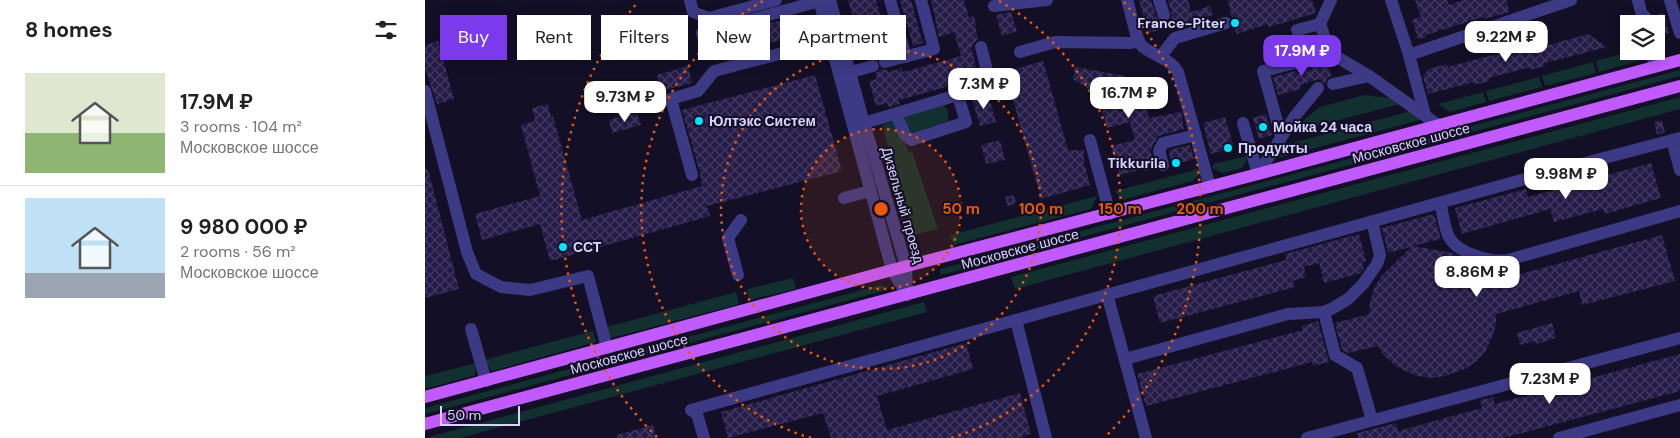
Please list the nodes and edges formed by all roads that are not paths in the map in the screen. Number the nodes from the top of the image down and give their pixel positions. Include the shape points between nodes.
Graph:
1 (690, 0) edge
2 (776, 0) edge
3 (823, 0) edge
4 (890, 0) edge
5 (921, 0) edge
6 (1047, 0) edge
7 (1127, 0) edge
8 (1159, 0) edge
9 (1331, 0) edge
10 (1391, 0) edge
11 (1571, 0) edge
12 (1670, 0) edge
13 (1544, 4) edge
14 (994, 6) dead end
15 (1164, 14) dead end
16 (768, 15) edge
17 (826, 15) edge
18 (894, 15) edge
19 (1226, 23) dead end
20 (1320, 24) junction
21 (1297, 30) dead end
22 (1680, 33) edge
23 (1139, 41) junction
24 (981, 47) dead end
25 (1020, 52) dead end
26 (780, 53) edge
27 (1409, 55) junction
28 (906, 56) edge
29 (1160, 57) junction
30 (1310, 59) dead end
31 (836, 60) edge
32 (892, 60) edge
33 (1653, 60) edge
34 (1680, 60) edge
35 (1655, 67) junction
36 (851, 72) junction
37 (1369, 76) junction
38 (1333, 84) dead end
39 (1680, 86) edge
40 (1318, 88) dead end
41 (425, 90) edge
42 (959, 96) junction
43 (896, 114) junction
44 (1425, 115) junction
45 (863, 123) junction
46 (1243, 123) dead end
47 (1439, 125) junction
48 (1196, 135) junction
49 (1281, 136) junction
50 (1676, 139) edge
51 (1091, 140) dead end
52 (1163, 165) dead end
53 (1680, 170) edge
54 (1258, 174) junction
55 (692, 175) dead end
56 (1210, 187) junction
57 (870, 191) junction
58 (844, 198) dead end
59 (1440, 203) junction
60 (1680, 211) edge
61 (1110, 214) junction
62 (741, 220) dead end
63 (1372, 221) junction
64 (906, 266) junction
65 (892, 270) junction
66 (738, 275) dead end
67 (1107, 294) junction
68 (907, 295) junction
69 (1324, 312) junction
70 (1016, 320) junction
71 (471, 329) dead end
72 (1680, 338) edge
73 (607, 348) junction
74 (1125, 359) junction
75 (485, 381) junction
76 (425, 397) edge
77 (1680, 405) edge
78 (1372, 420) junction
79 (425, 424) edge
80 (704, 438) edge
81 (1046, 438) edge
82 (1146, 438) edge
83 (1307, 438) edge
84 (1559, 438) edge

1 - 2 street via 693,12 709,18
3 - 16 street
3 - 17 street, Дизельный проезд
3 - 36 street, Дизельный проезд
4 - 18 street
5 - 28 street via 934,49
6 - 14 street
7 - 23 street
8 - 15 street
9 - 20 street
10 - 27 street
11 - 13 street
12 - 22 street
13 - 27 street
19 - 29 street via 1175,38
20 - 21 street
20 - 37 street via 1328,54
23 - 25 street via 1055,42
23 - 29 street
24 - 42 street via 988,73 987,83 978,90
26 - 55 street via 714,71 698,91 671,99
27 - 44 street
29 - 48 street via 1178,72
30 - 49 street via 1263,71
31 - 57 street, Дизельный проезд
32 - 36 street
33 - 35 street
34 - 35 main road, Московское шоссе
35 - 47 main road, Московское шоссе
36 - 45 street, Дизельный проезд
37 - 38 street
37 - 44 street
39 - 68 main road, Московское шоссе
40 - 49 street
41 - 73 street via 467,252 477,274 501,287 530,290 588,276
42 - 43 street
42 - 43 street via 967,126 911,140 905,135
43 - 45 street
44 - 47 street
45 - 64 street, Дизельный проезд
46 - 54 street
47 - 54 main road, Московское шоссе
48 - 52 street via 1163,144 1159,150
48 - 56 street
49 - 54 street
50 - 53 street
50 - 59 street
51 - 61 street
54 - 56 main road, Московское шоссе
56 - 61 main road, Московское шоссе
57 - 58 street
57 - 65 street, Дизельный проезд
59 - 60 street via 1448,236 1455,244 1495,261
59 - 63 street
61 - 64 main road, Московское шоссе
62 - 66 street via 728,238
63 - 67 street
63 - 69 street via 1380,255 1377,264 1348,299
64 - 65 main road, Московское шоссе
64 - 68 street, Дизельный проезд
65 - 68 street, Дизельный проезд
65 - 73 main road, Московское шоссе
67 - 70 street
67 - 74 street
68 - 79 main road, Московское шоссе
69 - 74 street via 1288,314
69 - 78 street via 1335,355 1357,368
70 - 80 street via 691,410 697,414
70 - 81 street
71 - 75 street
72 - 78 street
73 - 75 main road, Московское шоссе
74 - 82 street
75 - 76 main road, Московское шоссе
77 - 84 street
78 - 83 street

